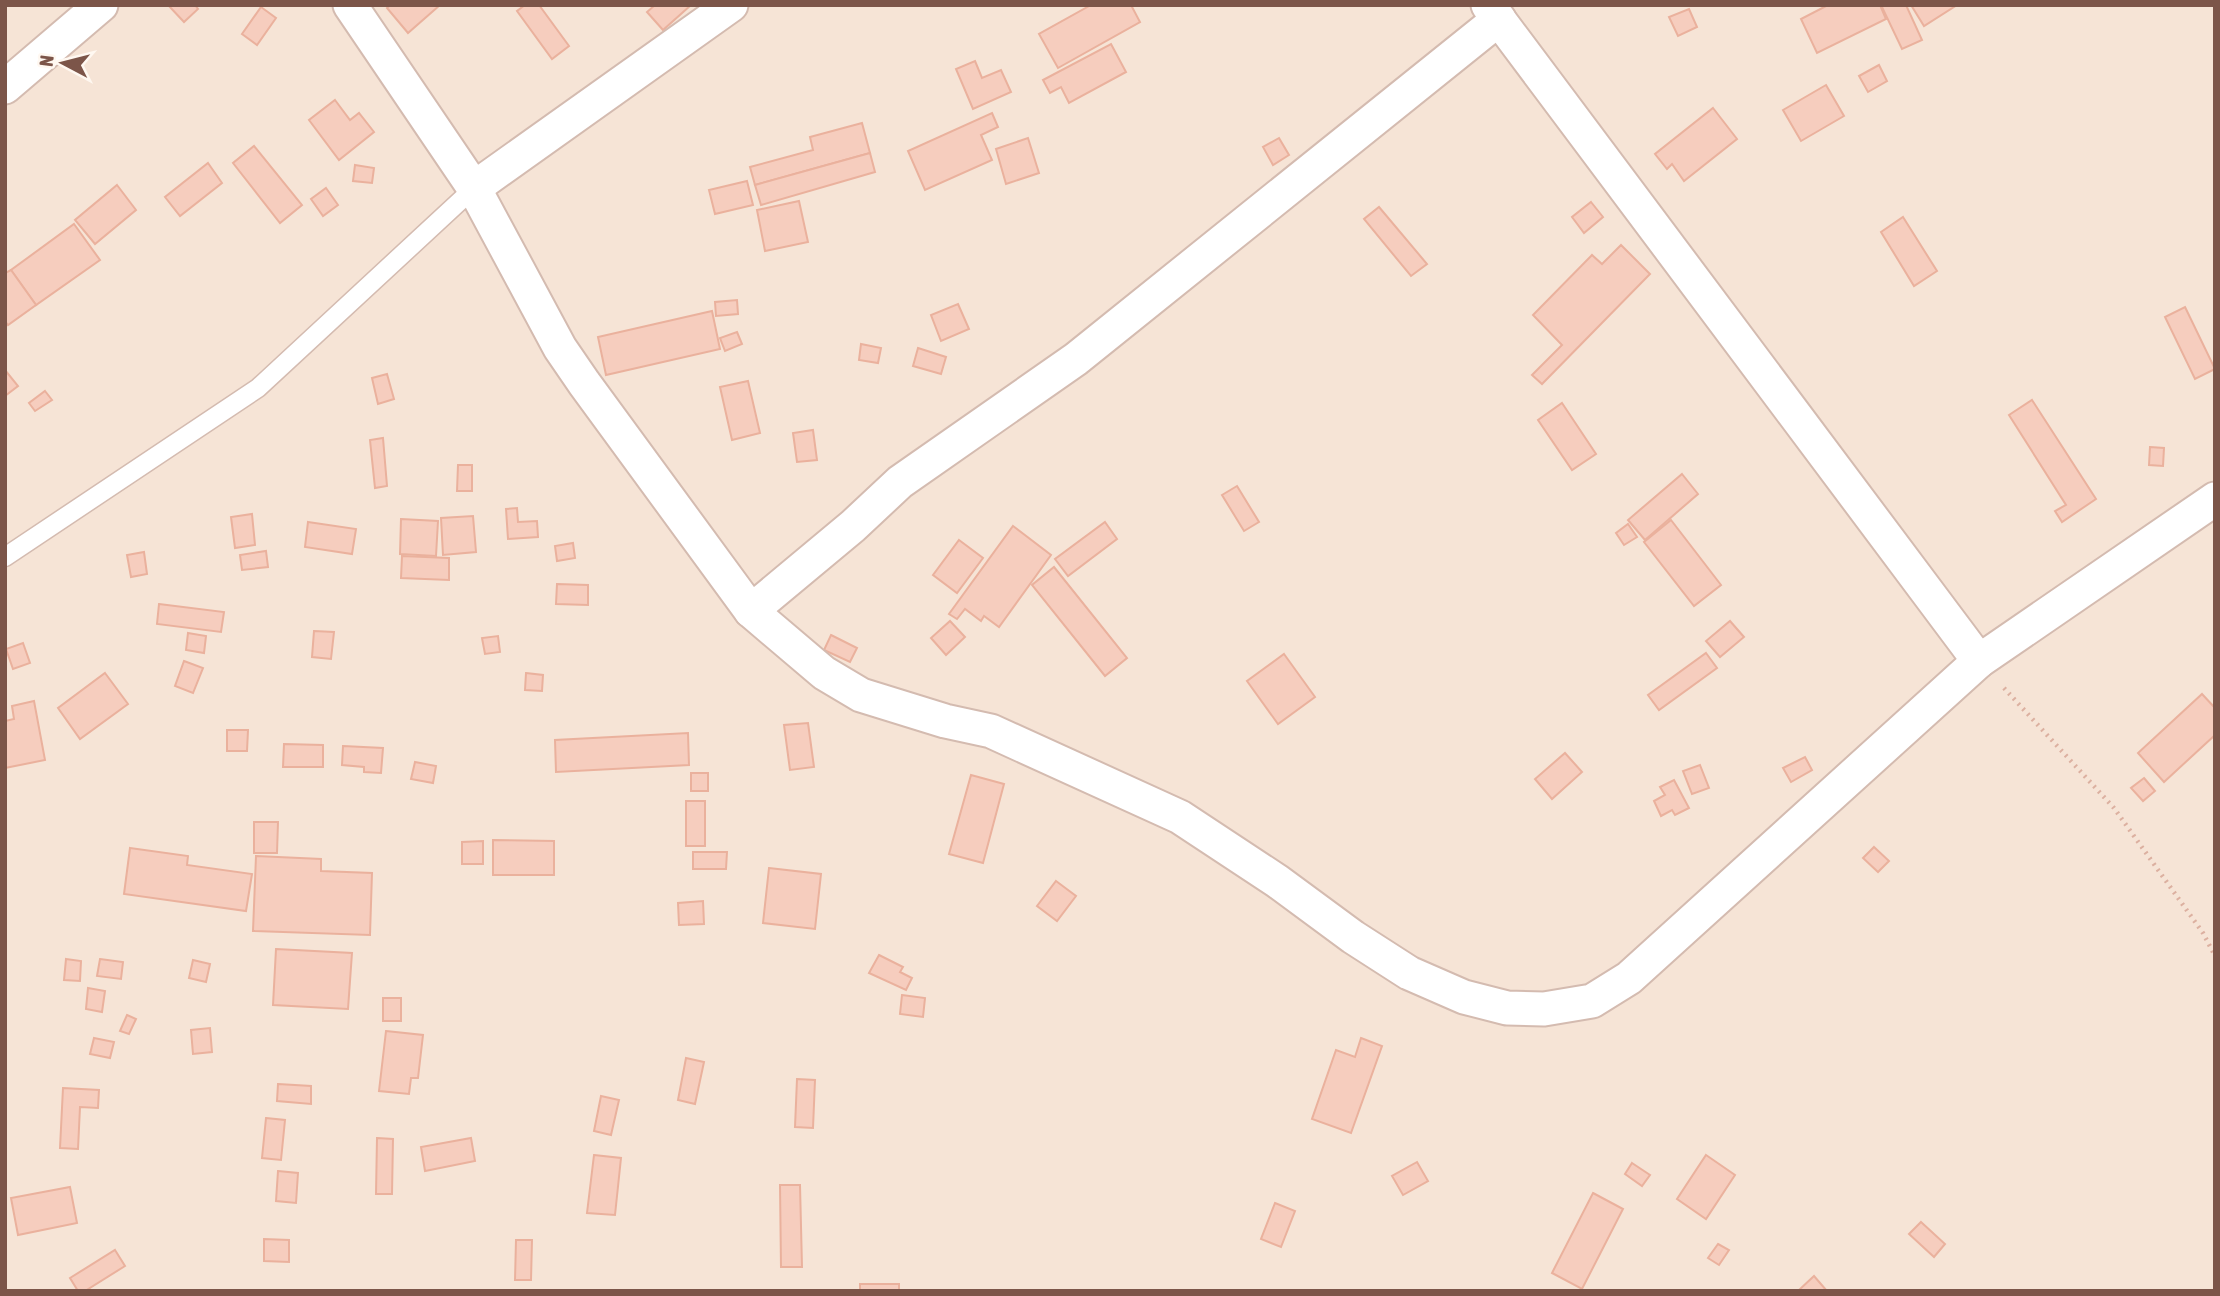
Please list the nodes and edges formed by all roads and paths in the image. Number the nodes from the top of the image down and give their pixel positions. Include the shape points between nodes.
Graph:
1 (102, 5) edge
2 (350, 5) edge
3 (731, 5) edge
4 (1493, 12) edge
5 (5, 87) edge
6 (474, 188) junction
7 (2215, 499) edge
8 (5, 557) edge
9 (751, 611) junction
10 (1979, 661) junction
11 (2215, 956) edge

1 - 5 street
2 - 6 street
3 - 6 street
4 - 9 street via 1076,359 900,482
4 - 10 street
6 - 8 lane via 258,388
6 - 9 street via 560,348
7 - 10 street
9 - 10 street via 824,673 861,695 991,732 1180,817 1409,973 1464,997 1507,1008 1544,1009 1592,1001 1629,978
10 - 11 path via 2114,808

